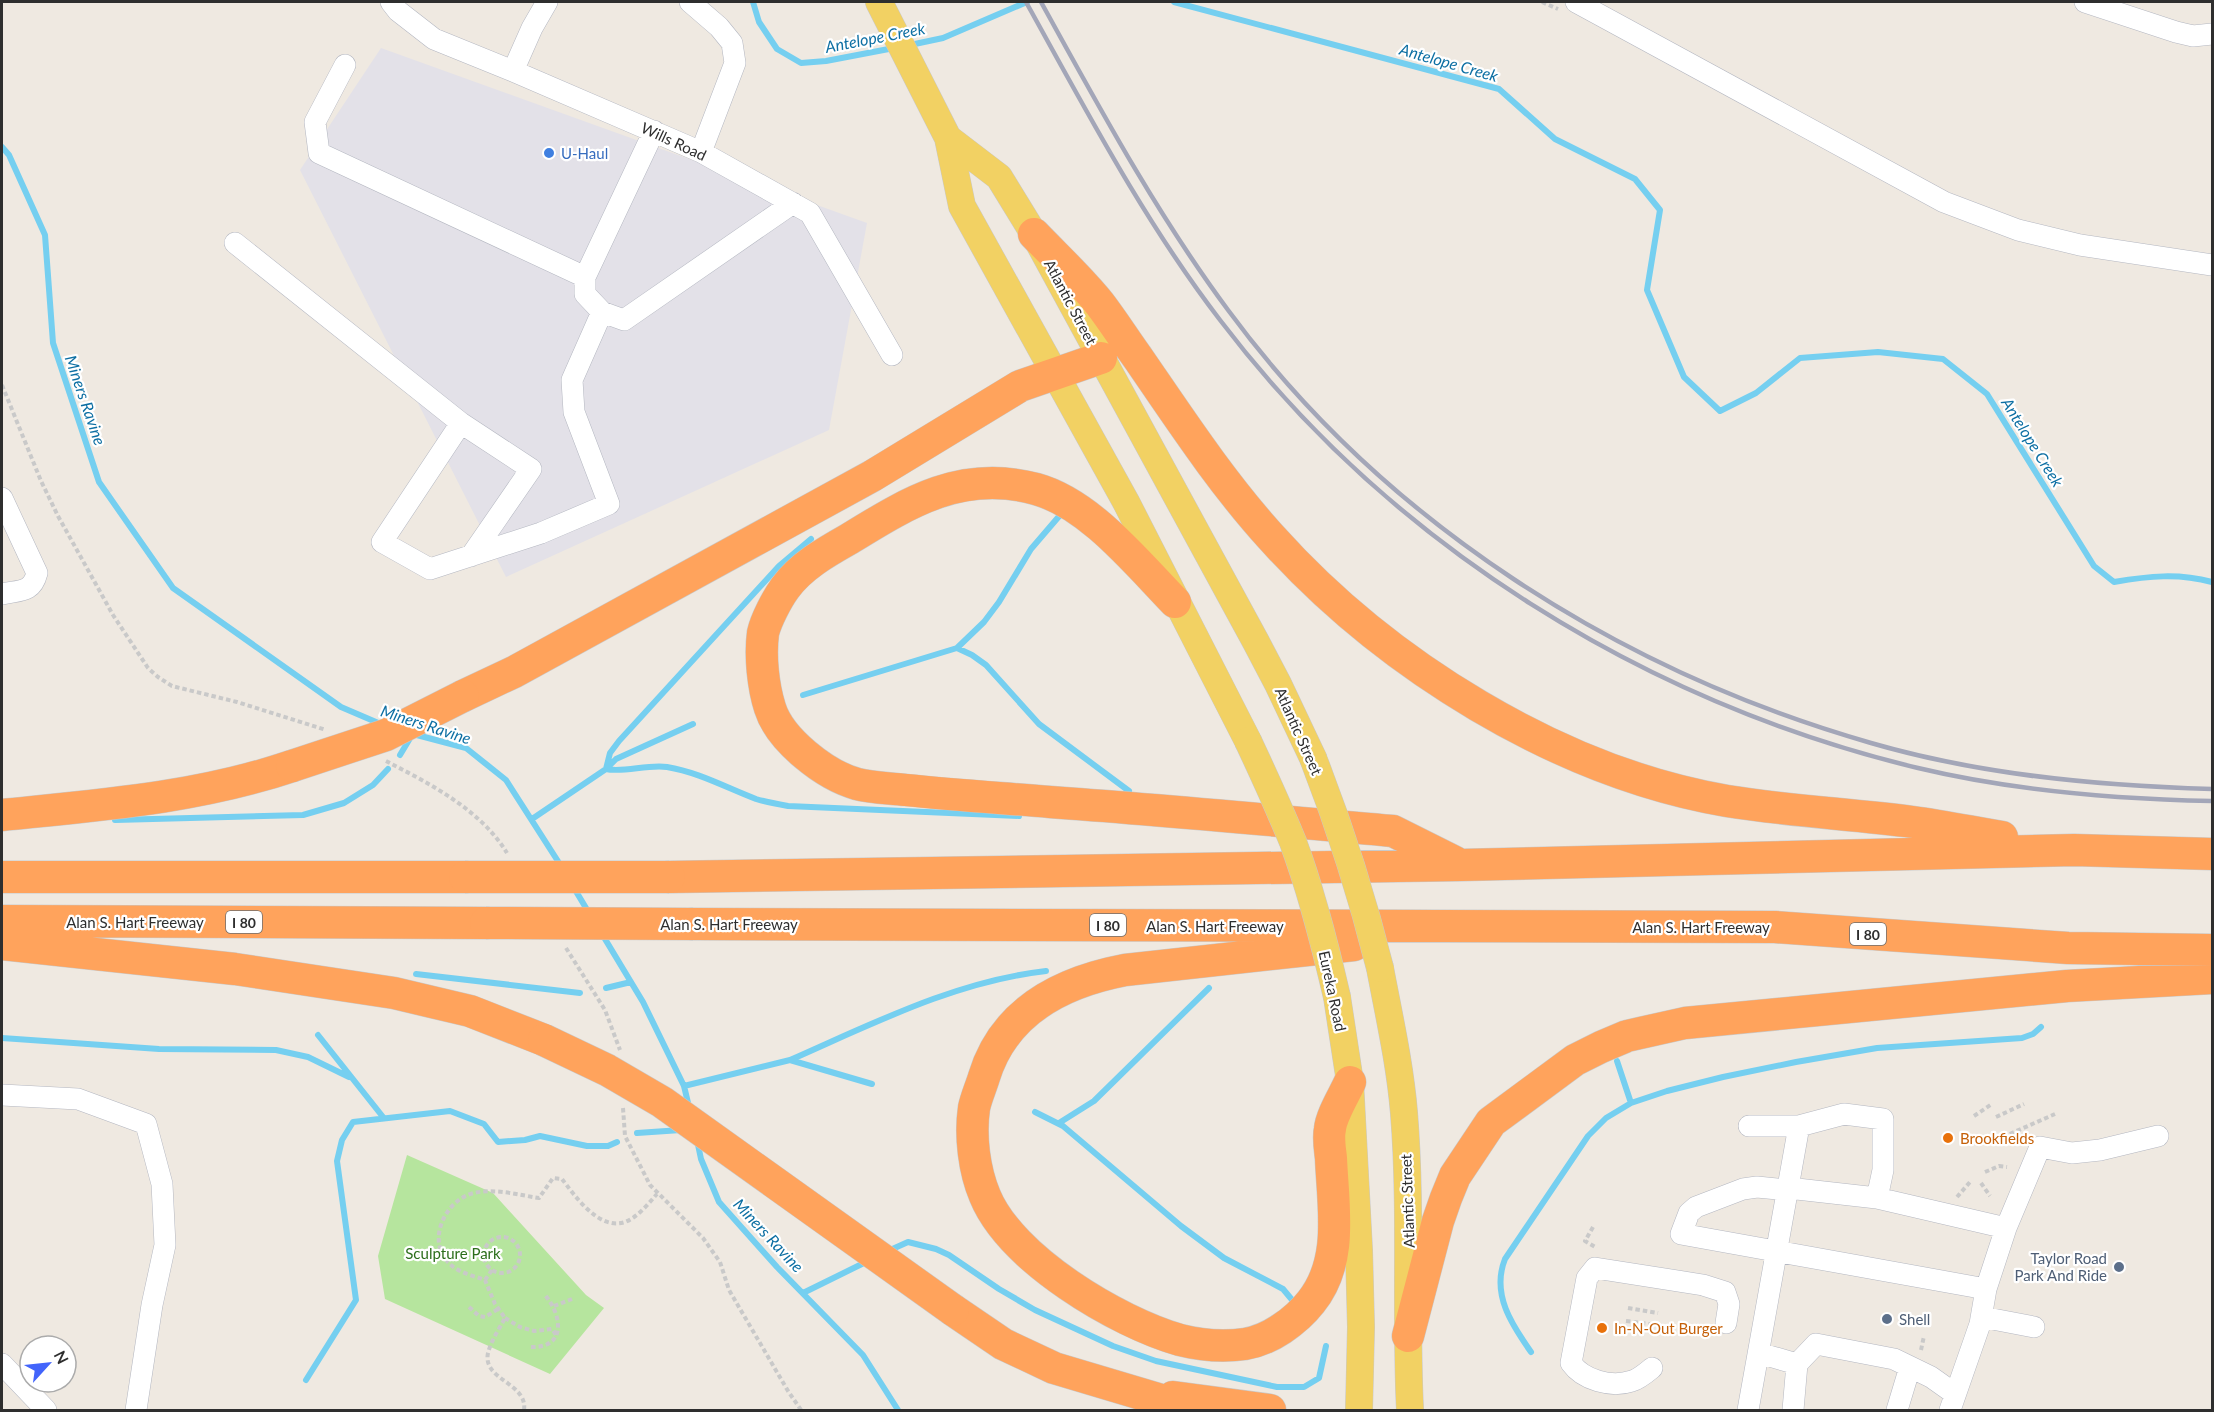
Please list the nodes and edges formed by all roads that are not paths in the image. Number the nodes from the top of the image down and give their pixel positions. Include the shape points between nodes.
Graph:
1 (391, 2) edge
2 (547, 2) edge
3 (690, 2) edge
4 (1576, 2) edge
5 (2085, 2) edge
6 (879, 3) edge
7 (2212, 34) edge
8 (345, 64) dead end
9 (513, 70) junction
10 (654, 131) junction
11 (948, 138) junction
12 (701, 152) junction
13 (793, 203) junction
14 (1034, 234) junction
15 (235, 243) dead end
16 (2212, 265) edge
17 (585, 277) junction
18 (602, 312) junction
19 (892, 355) dead end
20 (1101, 358) junction
21 (1054, 374) junction
22 (461, 423) junction
23 (2, 498) edge
24 (471, 556) junction
25 (2, 594) edge
26 (1175, 602) junction
27 (2, 815) edge
28 (2074, 849) junction
29 (2212, 854) edge
30 (1461, 865) junction
31 (2, 876) edge
32 (2, 921) edge
33 (1524, 926) junction
34 (2, 944) edge
35 (2212, 950) edge
36 (2212, 978) edge
37 (1350, 1082) junction
38 (2, 1095) edge
39 (1749, 1126) dead end
40 (1799, 1126) junction
41 (2158, 1136) dead end
42 (1788, 1189) junction
43 (1877, 1198) junction
44 (2006, 1228) junction
45 (1777, 1250) junction
46 (1986, 1289) junction
47 (1982, 1317) junction
48 (1726, 1323) dead end
49 (2034, 1327) dead end
50 (1408, 1336) junction
51 (1759, 1353) junction
52 (2, 1364) edge
53 (1797, 1364) junction
54 (1910, 1367) junction
55 (1652, 1368) dead end
56 (1124, 1390) junction
57 (1953, 1402) edge
58 (46, 1410) edge
59 (136, 1410) edge
60 (1195, 1410) edge
61 (1270, 1410) edge
62 (1359, 1410) edge
63 (1410, 1410) edge
64 (1748, 1410) edge
65 (1793, 1410) edge
66 (1897, 1410) edge

1 - 9 street, Wills Road via 434,39
2 - 9 street
3 - 12 street via 732,43 735,63
4 - 16 street via 1944,202 2018,230 2059,240
5 - 7 street via 2176,32 2193,36
6 - 11 main road, Atlantic Street
8 - 17 street via 315,122 319,153
9 - 10 street, Wills Road
10 - 12 street, Wills Road
10 - 17 street
11 - 14 main road, Atlantic Street via 999,177
11 - 21 main road, Atlantic Street via 962,206
12 - 13 street, Wills Road
13 - 18 street via 624,320
13 - 19 street, Wills Road via 810,213
14 - 20 main road, Atlantic Street
14 - 28 highway via 1099,303 1204,452 1270,537 1352,616 1464,699 1567,750 1648,782 1725,801 1912,822
15 - 22 street
17 - 18 street via 585,294
18 - 24 street via 572,380 574,412 609,504 541,533
20 - 21 highway
20 - 50 main road, Atlantic Street, bridge via 1290,708 1333,809 1364,905 1394,1038 1405,1134
21 - 26 main road, Atlantic Street via 1126,502
21 - 27 highway, bridge via 1020,386 872,476 514,672 386,735 256,778 174,797
22 - 24 street via 531,469
22 - 24 street via 381,542 430,569
23 - 25 street via 37,573 30,588
26 - 30 highway via 1102,527 1059,500 1037,489 1008,485 957,487 924,496 891,513 807,565 784,589 764,630 764,681 770,710 806,756 857,784 1393,831
26 - 37 main road, Eureka Road, bridge via 1248,741 1293,843 1337,997
28 - 29 highway
28 - 30 highway
30 - 31 highway, bridge via 669,877
32 - 33 highway, Alan S. Hart Freeway / I 80, bridge
33 - 35 highway, Alan S. Hart Freeway / I 80 via 1775,927 2068,948
33 - 37 highway via 1125,970 1068,986 1020,1018 989,1062 975,1108 973,1133 979,1177 985,1197 1014,1241 1059,1278 1105,1307 1180,1340 1209,1345 1248,1343 1283,1328 1300,1315 1329,1269 1334,1249 1330,1128
34 - 56 highway, bridge via 235,969 394,993 470,1011 544,1041 662,1102 1003,1344 1054,1368
36 - 50 highway via 2067,986 1685,1023 1627,1036 1601,1047 1575,1060 1491,1122 1475,1144 1455,1176 1438,1221
37 - 62 main road, Eureka Road via 1359,1251
38 - 59 street via 78,1099 146,1124 162,1184 165,1245
39 - 40 street
40 - 42 street
40 - 43 street via 1844,1114 1883,1119 1883,1170
41 - 44 street via 2072,1153 2040,1147
42 - 43 street
42 - 45 street
42 - 45 street via 1743,1189 1696,1207 1689,1213 1681,1234
43 - 44 street
44 - 46 street
45 - 46 street
45 - 51 street
46 - 47 street
47 - 49 street
47 - 57 street
48 - 55 street via 1729,1304 1725,1292 1595,1268 1587,1278 1571,1363 1578,1372 1598,1381 1619,1383 1633,1381
50 - 63 main road, Atlantic Street
51 - 53 street
51 - 64 street
52 - 58 street
53 - 54 street via 1816,1344 1894,1359
53 - 65 street
54 - 57 street via 1931,1377
54 - 66 street
56 - 60 highway
56 - 61 highway

